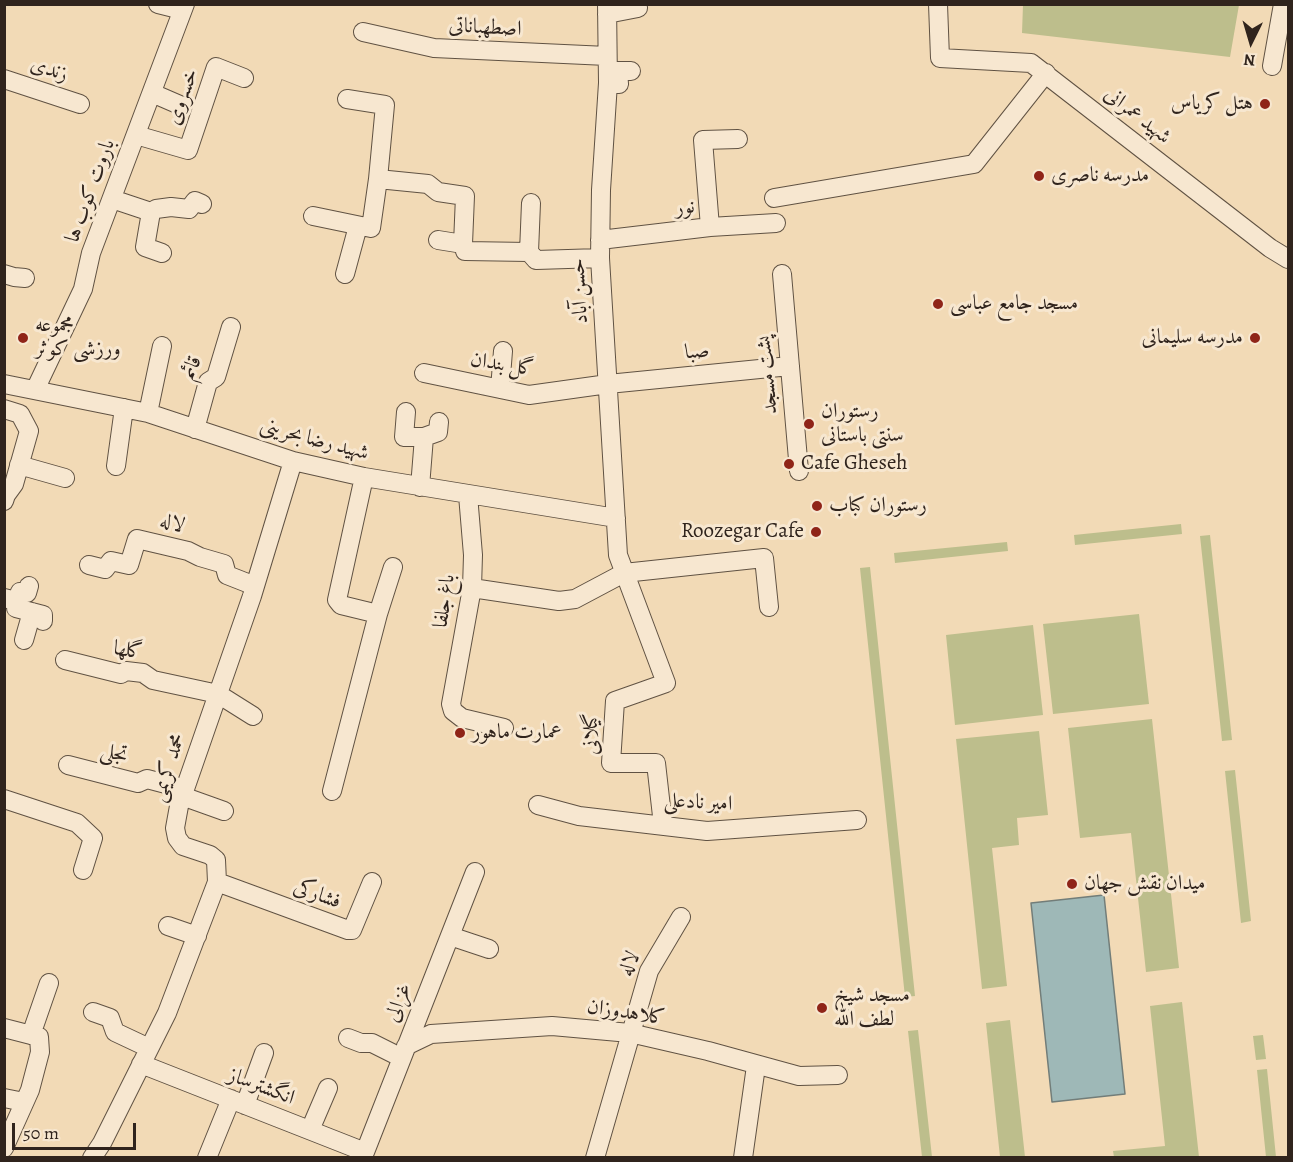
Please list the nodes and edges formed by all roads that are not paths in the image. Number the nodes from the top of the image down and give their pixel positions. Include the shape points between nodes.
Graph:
1 (158, 4) edge
2 (938, 4) edge
3 (1283, 4) edge
4 (183, 7) edge
5 (638, 8) dead end
6 (607, 9) edge
7 (363, 32) dead end
8 (607, 56) junction
9 (1272, 66) dead end
10 (631, 71) dead end
11 (1046, 73) junction
12 (244, 78) dead end
13 (4, 79) edge
14 (608, 83) junction
15 (152, 93) junction
16 (347, 99) dead end
17 (80, 104) dead end
18 (182, 106) dead end
19 (136, 135) junction
20 (738, 139) dead end
21 (378, 179) junction
22 (774, 198) dead end
23 (112, 199) junction
24 (531, 203) dead end
25 (202, 204) dead end
26 (150, 212) junction
27 (313, 216) dead end
28 (776, 223) dead end
29 (358, 226) junction
30 (710, 228) junction
31 (438, 240) dead end
32 (600, 240) junction
33 (463, 244) junction
34 (529, 252) junction
35 (162, 253) dead end
36 (600, 258) junction
37 (1288, 259) edge
38 (4, 274) edge
39 (345, 274) dead end
40 (782, 274) dead end
41 (25, 278) dead end
42 (231, 327) dead end
43 (162, 346) dead end
44 (503, 351) dead end
45 (790, 366) junction
46 (424, 374) dead end
47 (609, 384) junction
48 (5, 387) edge
49 (500, 389) junction
50 (35, 390) junction
51 (124, 408) junction
52 (4, 409) edge
53 (406, 412) dead end
54 (148, 413) junction
55 (439, 422) dead end
56 (195, 429) junction
57 (424, 437) junction
58 (293, 461) junction
59 (19, 465) junction
60 (116, 466) dead end
61 (799, 471) dead end
62 (364, 477) junction
63 (65, 478) dead end
64 (420, 487) junction
65 (468, 495) junction
66 (4, 501) edge
67 (616, 518) junction
68 (89, 566) dead end
69 (393, 567) dead end
70 (624, 573) junction
71 (29, 586) dead end
72 (255, 586) junction
73 (472, 588) junction
74 (10, 599) edge
75 (769, 607) dead end
76 (378, 614) junction
77 (24, 640) dead end
78 (65, 660) dead end
79 (218, 694) junction
80 (254, 716) dead end
81 (504, 728) dead end
82 (68, 765) dead end
83 (332, 790) dead end
84 (184, 793) junction
85 (4, 799) edge
86 (538, 805) dead end
87 (224, 811) dead end
88 (857, 820) dead end
89 (663, 825) junction
90 (83, 870) dead end
91 (475, 872) dead end
92 (217, 882) junction
93 (372, 882) dead end
94 (681, 917) dead end
95 (168, 926) dead end
96 (197, 936) junction
97 (450, 936) junction
98 (489, 949) dead end
99 (49, 983) dead end
100 (93, 1012) dead end
101 (4, 1028) edge
102 (630, 1033) junction
103 (35, 1037) junction
104 (348, 1038) dead end
105 (404, 1052) junction
106 (264, 1053) dead end
107 (145, 1056) junction
108 (756, 1066) junction
109 (838, 1075) dead end
110 (328, 1088) dead end
111 (4, 1098) edge
112 (24, 1102) junction
113 (238, 1102) junction
114 (310, 1130) junction
115 (4, 1149) edge
116 (365, 1152) joint
117 (92, 1158) edge
118 (207, 1158) edge
119 (595, 1158) edge
120 (743, 1158) edge

1 - 4 street
2 - 11 street, شهید عمرانی via 940,58 1030,63
3 - 9 street
4 - 15 street, باروت کوب ها
5 - 6 street
6 - 8 street, حسن آباد
7 - 8 street, اصطهباناتی via 434,48
8 - 14 street, حسن آباد
10 - 14 street via 618,71 619,84
11 - 22 street via 974,164
11 - 37 street, شهید عمرانی
12 - 19 street, خسروی via 216,67 188,150
13 - 17 street, زندی
14 - 32 street, حسن آباد
15 - 18 street
15 - 19 street, باروت کوب ها
16 - 21 street via 385,105
19 - 23 street, باروت کوب ها
20 - 30 street via 703,140
21 - 29 street via 371,228
21 - 33 street via 428,184 438,192 465,196
23 - 26 street
23 - 50 street, باروت کوب ها via 91,253 83,289
24 - 34 street
25 - 26 street via 195,201 189,209 171,207
26 - 35 street via 145,247
27 - 29 street
28 - 30 street, نور
29 - 39 street via 343,253
30 - 32 street, نور
31 - 33 street
32 - 36 street, حسن آباد
33 - 34 street via 465,251
34 - 36 street via 536,260
36 - 47 street, حسن آباد
38 - 41 street
40 - 45 street, پشت مسجد
42 - 56 street, قائم via 216,377 208,382
43 - 54 street
44 - 49 street
45 - 47 street, صبا
45 - 61 street, پشت مسجد
46 - 49 street, گل بندان
47 - 49 street, گل بندان via 529,395
47 - 67 street, حسن آباد
48 - 50 street, شهید رضا بحرینی
50 - 51 street, شهید رضا بحرینی
51 - 54 street, شهید رضا بحرینی
51 - 60 street
52 - 59 street via 20,414 29,431
53 - 57 street via 404,437
54 - 56 street, شهید رضا بحرینی
55 - 57 street via 438,432
56 - 58 street, شهید رضا بحرینی
57 - 64 street
58 - 62 street, شهید رضا بحرینی
58 - 72 street, محمد کریمی
59 - 63 street
59 - 66 street
62 - 64 street, شهید رضا بحرینی
62 - 76 street via 337,600 341,605
64 - 65 street, شهید رضا بحرینی
65 - 67 street, شهید رضا بحرینی
65 - 73 street, باغ جلفا
67 - 70 street, حسن آباد via 618,555
68 - 72 street, لاله via 105,568 111,561 129,565 137,539 224,564 227,575
69 - 76 street
70 - 73 street via 575,599
70 - 75 street via 764,558
70 - 89 street, گیلانی via 666,683 615,701 611,763 656,763
71 - 74 street via 27,593 20,592
72 - 79 street, محمد کریمی
73 - 81 street, باغ جلفا via 451,704 462,718
74 - 77 street via 16,608 37,616
76 - 83 street
78 - 79 street, گلها via 121,674 143,674 153,680
79 - 80 street, گلها
79 - 84 street, محمد کریمی
82 - 84 street, تجلی via 138,783 147,779
84 - 87 street, تجلی
84 - 92 street, محمد کریمی via 175,828 177,838 183,846 216,860
85 - 90 street via 77,824 93,838
86 - 89 street, امیر نادعلی via 579,816
88 - 89 street, امیر نادعلی via 707,831
91 - 97 street, غزالی
92 - 93 street, فشارکی via 348,930 352,930
92 - 96 street
94 - 102 street, لاله via 649,971
95 - 96 street
96 - 107 street via 194,965
97 - 98 street
97 - 105 street, غزالی
99 - 103 street
100 - 107 street, انگشترساز via 110,1018 115,1032
101 - 103 street
102 - 105 street, کلاهدوزان via 552,1026 431,1034
102 - 108 street, کلاهدوزان
102 - 119 street, لاله
103 - 112 street via 40,1052
104 - 105 street
105 - 116 street, غزالی
106 - 113 street
107 - 113 street, انگشترساز
107 - 117 street
108 - 109 street, کلاهدوزان via 800,1076
108 - 120 street
110 - 114 street
111 - 112 street
112 - 115 street
113 - 114 street, انگشترساز
113 - 118 street
114 - 116 street, انگشترساز

